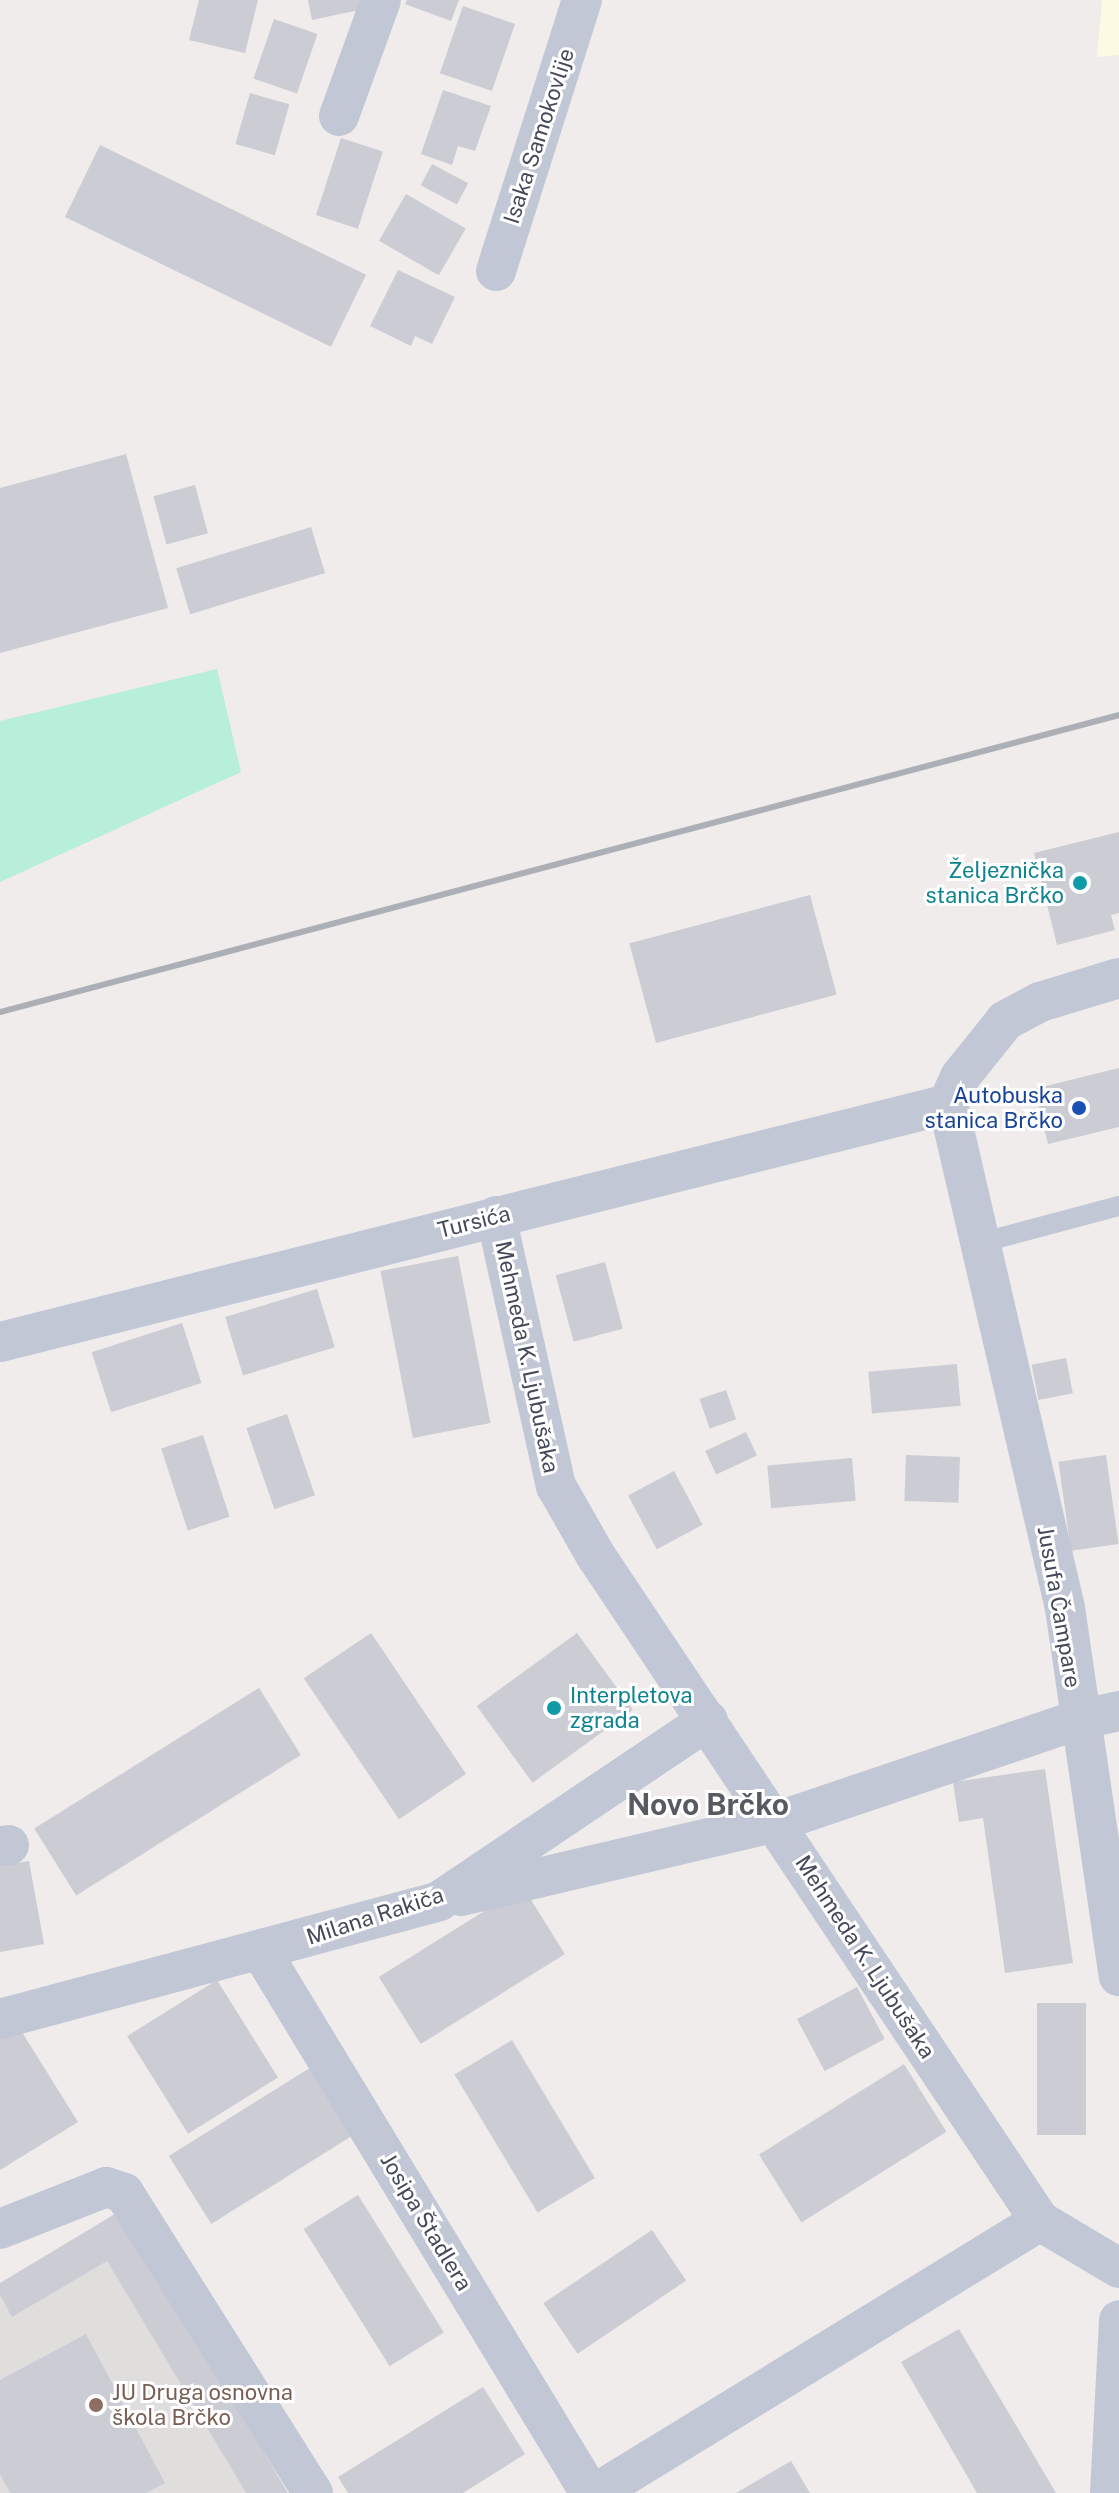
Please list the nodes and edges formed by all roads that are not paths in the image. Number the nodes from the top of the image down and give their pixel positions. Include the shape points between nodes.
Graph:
1 (381, 0) edge
2 (582, 0) edge
3 (339, 116) dead end
4 (496, 271) dead end
5 (1119, 978) edge
6 (948, 1104) junction
7 (1119, 1206) edge
8 (496, 1216) junction
9 (980, 1243) junction
10 (0, 1342) edge
11 (1119, 1711) edge
12 (708, 1720) junction
13 (1078, 1720) junction
14 (776, 1822) junction
15 (439, 1901) junction
16 (261, 1951) junction
17 (1119, 1976) edge
18 (0, 2019) edge
19 (1040, 2221) junction
20 (0, 2229) edge
21 (1119, 2268) edge
22 (1119, 2320) edge
23 (313, 2493) edge
24 (590, 2493) edge
25 (596, 2493) edge
26 (1110, 2493) edge

1 - 3 street
2 - 4 street, Isaka Samokovlije
5 - 6 street via 1040,1002 1005,1021 960,1077
6 - 8 street, Tursića
6 - 9 street, Jusufa Čampare
7 - 9 lane
8 - 10 street, Tursića
8 - 12 street, Mehmeda K. Ljubušaka via 556,1486 596,1556
9 - 13 street, Jusufa Čampare via 1065,1608
11 - 13 street
12 - 14 street, Mehmeda K. Ljubušaka
12 - 15 street, Milana Rakiča
13 - 14 street
13 - 17 street, Jusufa Čampare
14 - 15 street
14 - 19 street, Mehmeda K. Ljubušaka
15 - 16 street, Milana Rakiča
16 - 18 street, Milana Rakiča
16 - 24 street, Josipa Štadlera
19 - 21 street, Mehmeda K. Ljubušaka
19 - 25 street
20 - 23 street via 106,2187 124,2193
22 - 26 street

